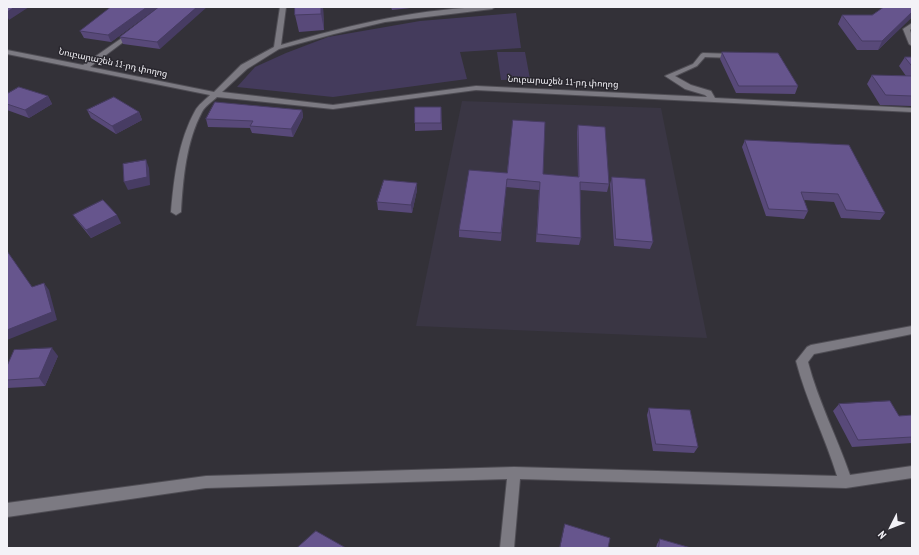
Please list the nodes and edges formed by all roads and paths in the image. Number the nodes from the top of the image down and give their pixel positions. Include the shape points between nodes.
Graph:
1 (283, 7) edge
2 (492, 7) edge
3 (912, 24) edge
4 (137, 29) edge
5 (912, 44) edge
6 (277, 48) junction
7 (7, 52) edge
8 (739, 57) edge
9 (85, 67) junction
10 (215, 94) junction
11 (713, 100) junction
12 (912, 110) edge
13 (176, 212) dead end
14 (912, 330) edge
15 (912, 472) edge
16 (514, 473) junction
17 (846, 482) junction
18 (7, 510) edge
19 (507, 548) edge

1 - 6 street
2 - 6 street via 384,20
3 - 5 street via 906,29
4 - 9 street
6 - 10 street via 244,66
7 - 9 street, Նուբարաշեն 11-րդ փողոց
8 - 11 street via 703,55 695,65 669,76 688,87 708,93
9 - 10 street, Նուբարաշեն 11-րդ փողոց
10 - 11 street, Նուբարաշեն 11-րդ փողոց via 333,107 476,88
10 - 13 street via 199,110 188,138 179,173
11 - 12 street, Նուբարաշեն 11-րդ փողոց
14 - 17 street via 811,350 802,361 808,385
15 - 17 street
16 - 17 street
16 - 18 street via 206,482
16 - 19 street

